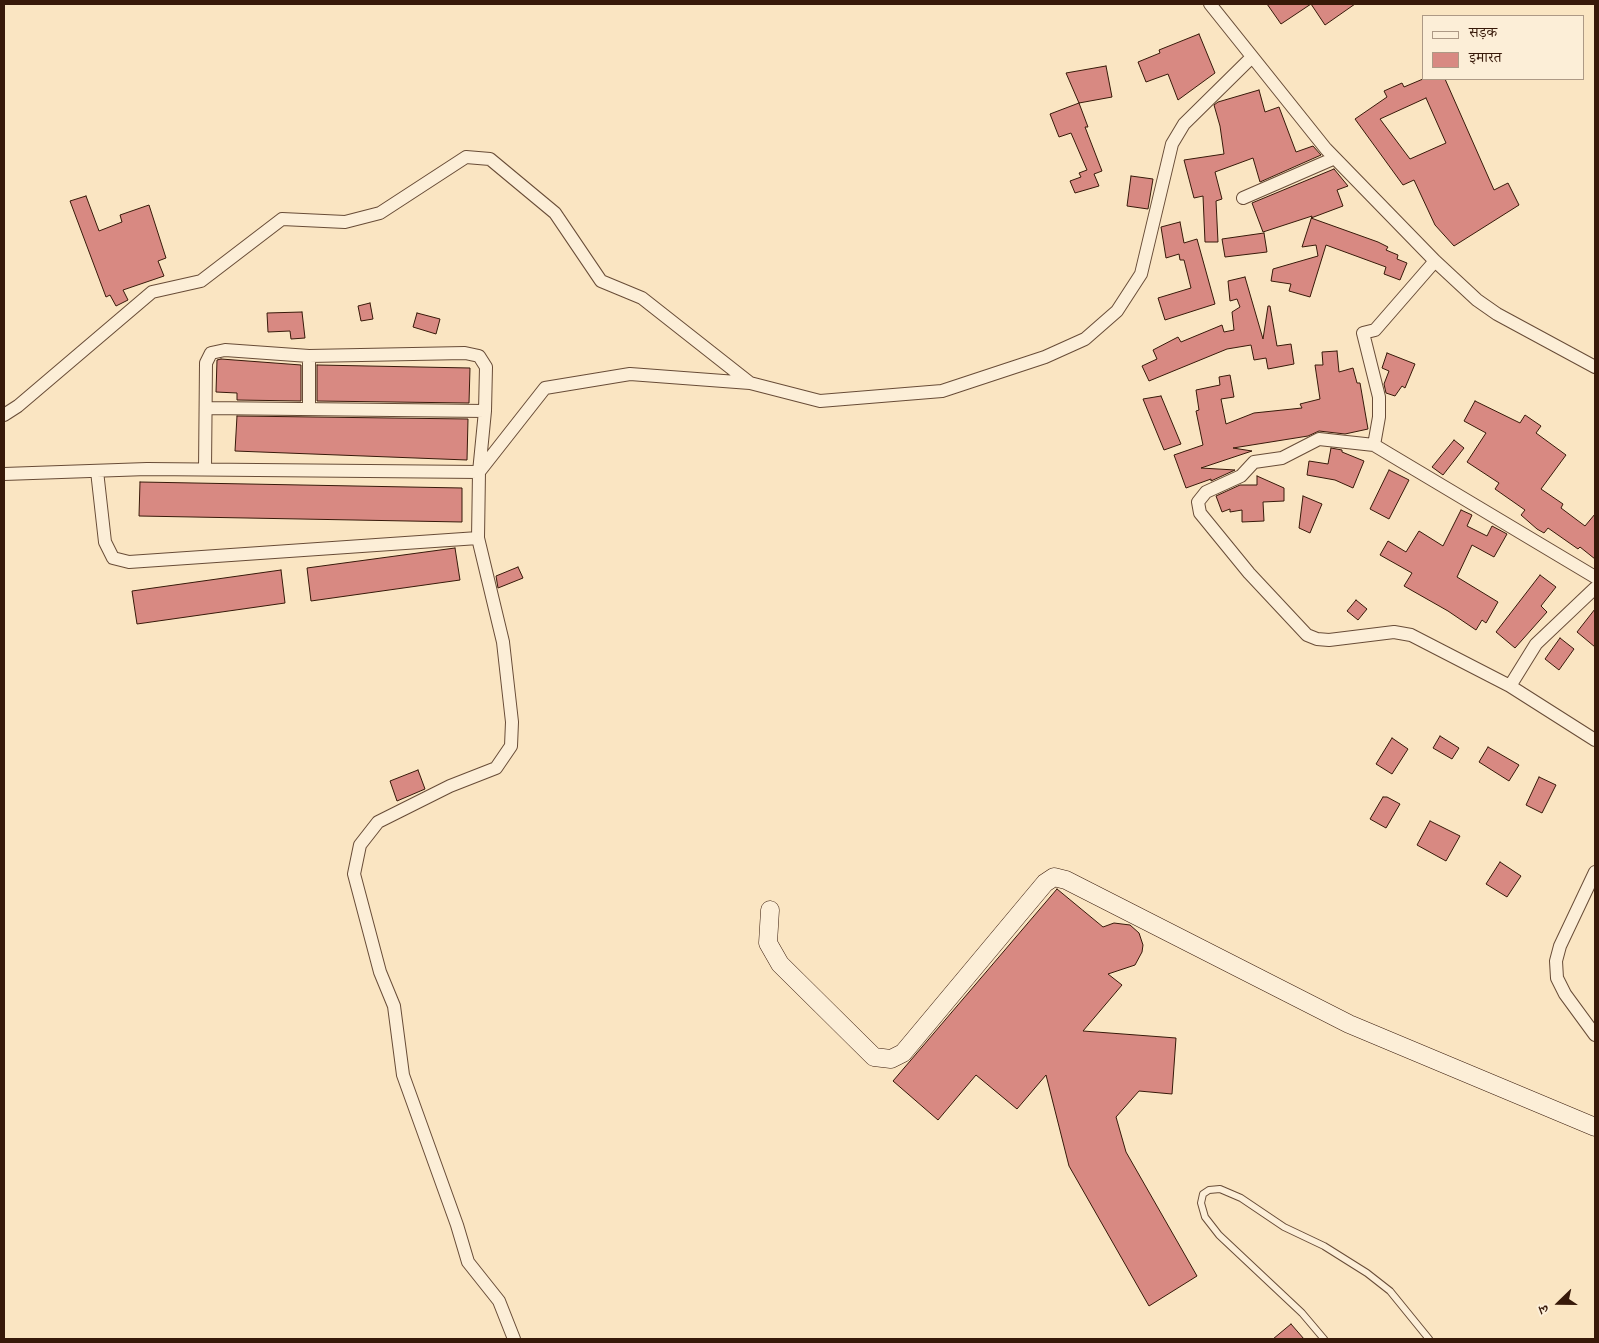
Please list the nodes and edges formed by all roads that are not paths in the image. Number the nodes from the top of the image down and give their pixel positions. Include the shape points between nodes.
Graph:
1 (1210, 4) edge
2 (1252, 57) junction
3 (1335, 158) junction
4 (1243, 198) dead end
5 (1435, 261) junction
6 (308, 356) junction
7 (1595, 367) edge
8 (750, 383) junction
9 (207, 408) junction
10 (309, 409) junction
11 (485, 411) junction
12 (4, 415) edge
13 (1374, 445) junction
14 (205, 470) junction
15 (97, 471) junction
16 (479, 472) junction
17 (4, 474) edge
18 (478, 538) junction
19 (1595, 577) edge
20 (1595, 588) edge
21 (1510, 686) junction
22 (1595, 740) edge
23 (1595, 872) edge
24 (770, 910) dead end
25 (1595, 1035) edge
26 (1595, 1127) edge
27 (514, 1339) edge
28 (1324, 1339) edge
29 (1429, 1339) edge

1 - 2 street
2 - 3 street
2 - 8 street via 1184,124 1172,144 1142,274 1118,311 1085,339 1045,357 942,391 820,401
3 - 4 street
3 - 5 street
5 - 7 street via 1496,314
5 - 13 street via 1375,330 1363,333 1379,397
6 - 9 street via 225,350 212,354 206,363
6 - 10 street
6 - 11 street via 465,353 479,356 486,367
8 - 12 street via 642,298 601,281 555,213 490,159 466,157 380,213 345,222 282,219 201,281 152,292
8 - 16 street via 630,374 545,388
9 - 10 street
9 - 14 street
10 - 11 street
11 - 16 street
13 - 19 street
13 - 21 street via 1319,439 1282,458 1254,462 1241,476 1206,492 1198,502 1200,514 1307,635 1329,640 1394,632 1411,635
14 - 15 street
14 - 16 street
15 - 17 street
15 - 18 street via 105,542 112,558 129,562
16 - 18 street
18 - 27 street via 504,642 512,722 511,746 496,768 450,786 378,822 360,845 354,874 380,972 394,1006 403,1075 468,1262 499,1301
20 - 21 street via 1536,644
21 - 22 street
23 - 25 street via 1556,961 1557,978 1565,994
24 - 26 street via 768,943 780,964 874,1057 891,1059 903,1054 1045,883 1054,877 1066,880 1349,1024
28 - 29 lane via 1302,1313 1219,1235 1205,1217 1201,1203 1203,1194 1220,1189 1241,1198 1284,1227 1324,1246 1367,1273 1390,1291

